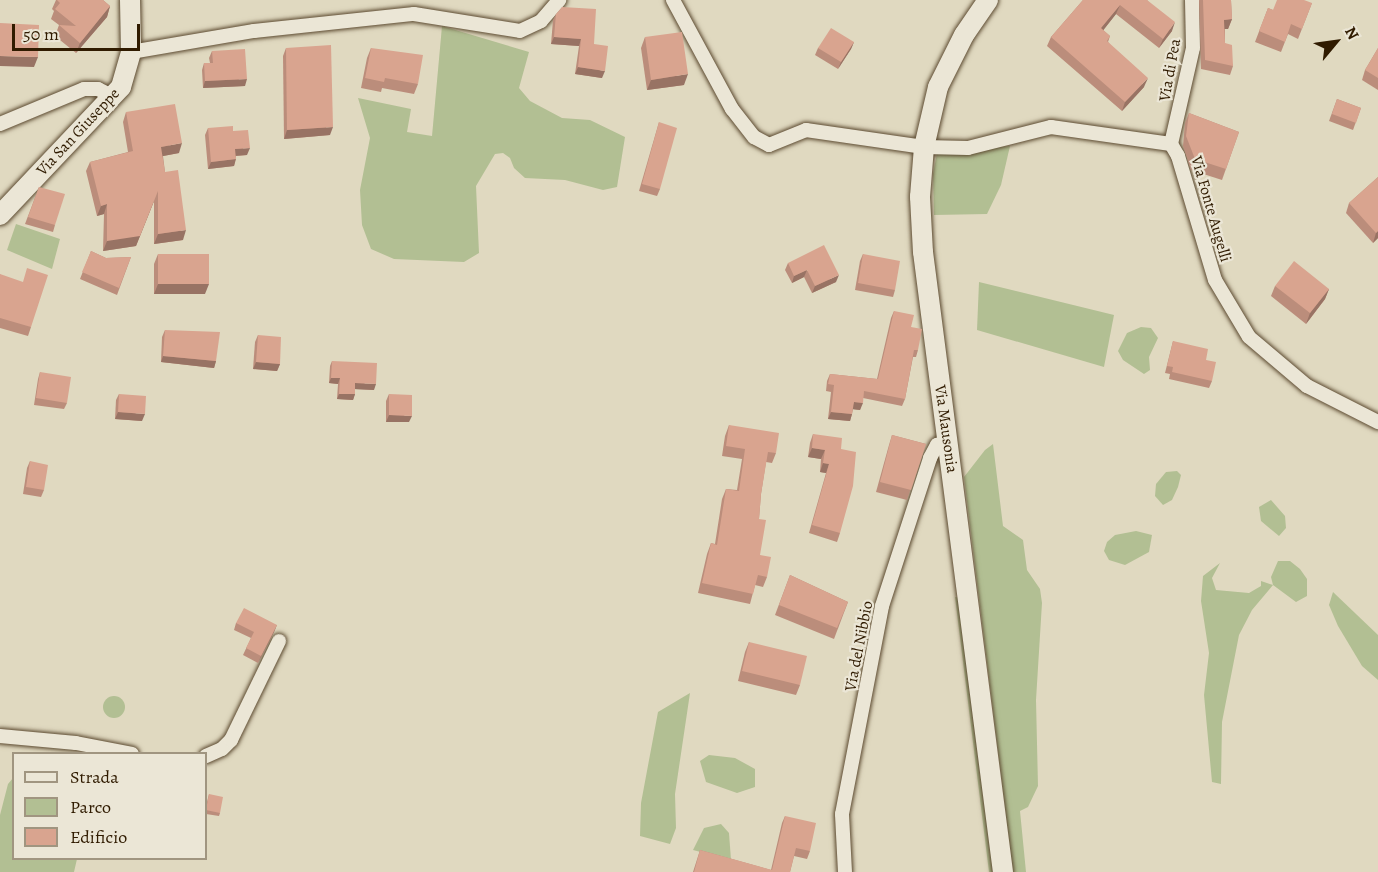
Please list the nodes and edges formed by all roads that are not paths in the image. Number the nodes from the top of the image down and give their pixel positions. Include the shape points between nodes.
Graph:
1 (130, 0) edge
2 (559, 0) edge
3 (673, 0) edge
4 (988, 0) edge
5 (1192, 0) edge
6 (131, 52) junction
7 (114, 97) junction
8 (0, 124) edge
9 (1171, 144) junction
10 (924, 147) junction
11 (0, 215) edge
12 (1378, 422) edge
13 (948, 442) junction
14 (279, 641) dead end
15 (0, 736) edge
16 (126, 752) edge
17 (207, 756) edge
18 (845, 872) edge
19 (1004, 872) edge

1 - 6 main road, Via San Giuseppe
2 - 6 street via 541,21 519,31 414,14 255,31
3 - 10 street, Via Fonte Augelli via 732,109 743,126 763,143 773,144 806,130
4 - 10 main road, Via Mausonia via 948,64 929,116
5 - 9 street, Via di Pea via 1192,48
6 - 7 main road, Via San Giuseppe via 126,75
7 - 8 street via 98,89 84,89
7 - 11 main road, Via San Giuseppe
9 - 10 street, Via Fonte Augelli via 1051,127 988,145
9 - 12 street, Via Fonte Augelli via 1215,280 1249,337 1307,386
10 - 13 main road, Via Mausonia via 923,252
13 - 18 street, Via del Nibbio via 937,445 930,458 882,606 842,814
13 - 19 main road, Via Mausonia
14 - 17 street via 231,740
15 - 16 street

